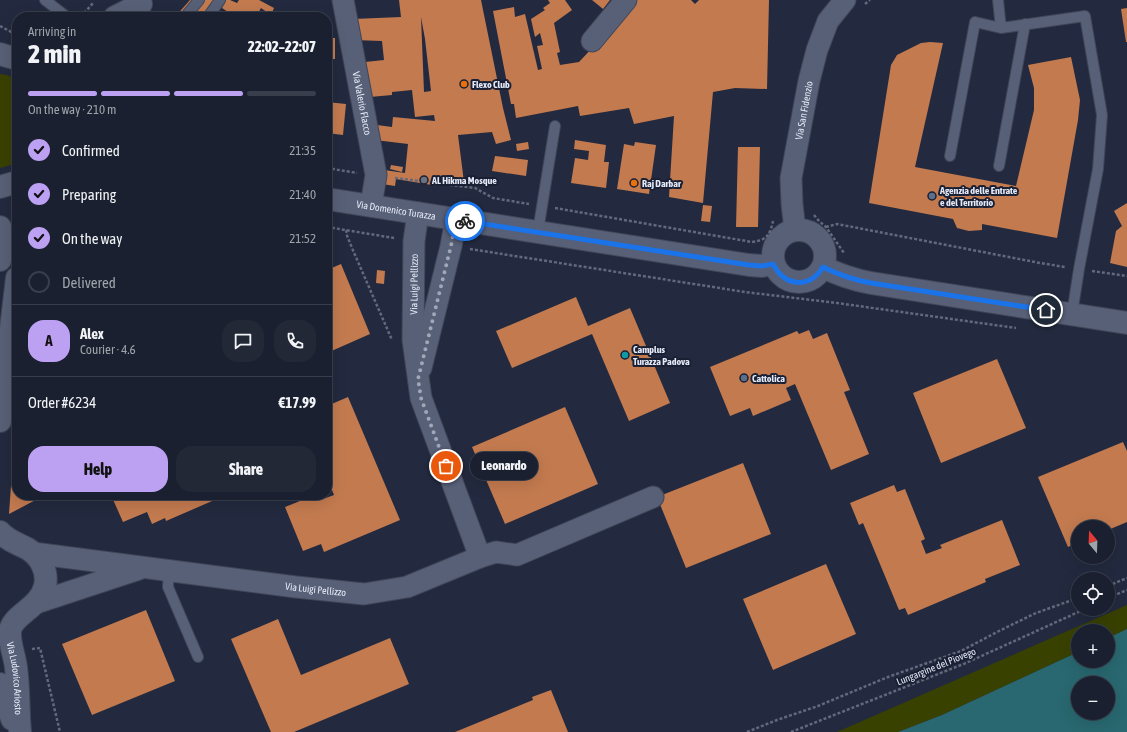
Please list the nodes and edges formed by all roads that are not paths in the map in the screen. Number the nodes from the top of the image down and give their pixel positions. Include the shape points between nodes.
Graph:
1 (45, 0) edge
2 (199, 0) edge
3 (220, 0) edge
4 (343, 0) edge
5 (626, 0) edge
6 (845, 0) edge
7 (998, 0) edge
8 (140, 7) edge
9 (61, 12) edge
10 (128, 12) edge
11 (189, 12) edge
12 (212, 12) edge
13 (1025, 24) junction
14 (1001, 28) junction
15 (592, 41) dead end
16 (0, 54) edge
17 (12, 58) edge
18 (554, 126) dead end
19 (950, 156) dead end
20 (999, 166) dead end
21 (12, 183) edge
22 (0, 187) edge
23 (332, 200) edge
24 (372, 206) junction
25 (418, 213) junction
26 (456, 219) junction
27 (0, 227) edge
28 (795, 230) junction
29 (538, 232) junction
30 (0, 260) edge
31 (773, 264) junction
32 (823, 267) junction
33 (1072, 314) junction
34 (12, 320) edge
35 (1127, 323) edge
36 (418, 379) junction
37 (0, 421) edge
38 (653, 497) dead end
39 (0, 532) edge
40 (18, 548) edge
41 (480, 557) junction
42 (146, 567) junction
43 (169, 570) junction
44 (33, 606) junction
45 (0, 613) edge
46 (198, 657) dead end
47 (0, 684) edge
48 (18, 732) edge

1 - 9 lane
2 - 11 lane
3 - 12 lane
4 - 24 street, Via Valerio Flacco via 376,176
5 - 15 street
6 - 28 street, Via San Fidenzio via 828,21 809,81 791,178
7 - 14 lane
8 - 10 main road
13 - 14 lane
13 - 20 lane
13 - 33 lane via 1085,16 1102,115 1098,169
14 - 19 lane via 975,22
16 - 17 main road
18 - 29 lane
21 - 22 main road
23 - 24 main road, Via Domenico Turazza
24 - 25 main road, Via Domenico Turazza
25 - 26 main road, Via Domenico Turazza
25 - 36 street, Via Luigi Pellizzo via 414,241 413,340
26 - 29 main road, Via Domenico Turazza
26 - 36 street, Via Luigi Pellizzo
27 - 30 main road via 3,241
28 - 31 main road via 779,238 774,246
28 - 32 main road via 807,231 817,236 826,256
29 - 31 main road, Via Domenico Turazza via 749,265
31 - 32 main road via 783,277 797,283 813,279
32 - 33 main road via 841,276 871,283
33 - 35 main road
34 - 37 main road
36 - 41 street, Via Luigi Pellizzo via 421,398
38 - 41 street, Via Luigi Pellizzo via 517,555 496,552
39 - 40 main road, Via Ludovico Ariosto
40 - 42 street, Via Luigi Pellizzo
40 - 44 main road, Via Ludovico Ariosto via 42,564 46,577 44,591
41 - 43 street, Via Luigi Pellizzo via 408,587 364,594
42 - 43 street, Via Luigi Pellizzo
42 - 44 street, Via Luigi Pellizzo
43 - 46 lane via 168,587
44 - 45 main road via 21,613
44 - 48 main road, Via Ludovico Ariosto via 16,620 10,630 16,667
47 - 48 main road, Via Ludovico Ariosto

